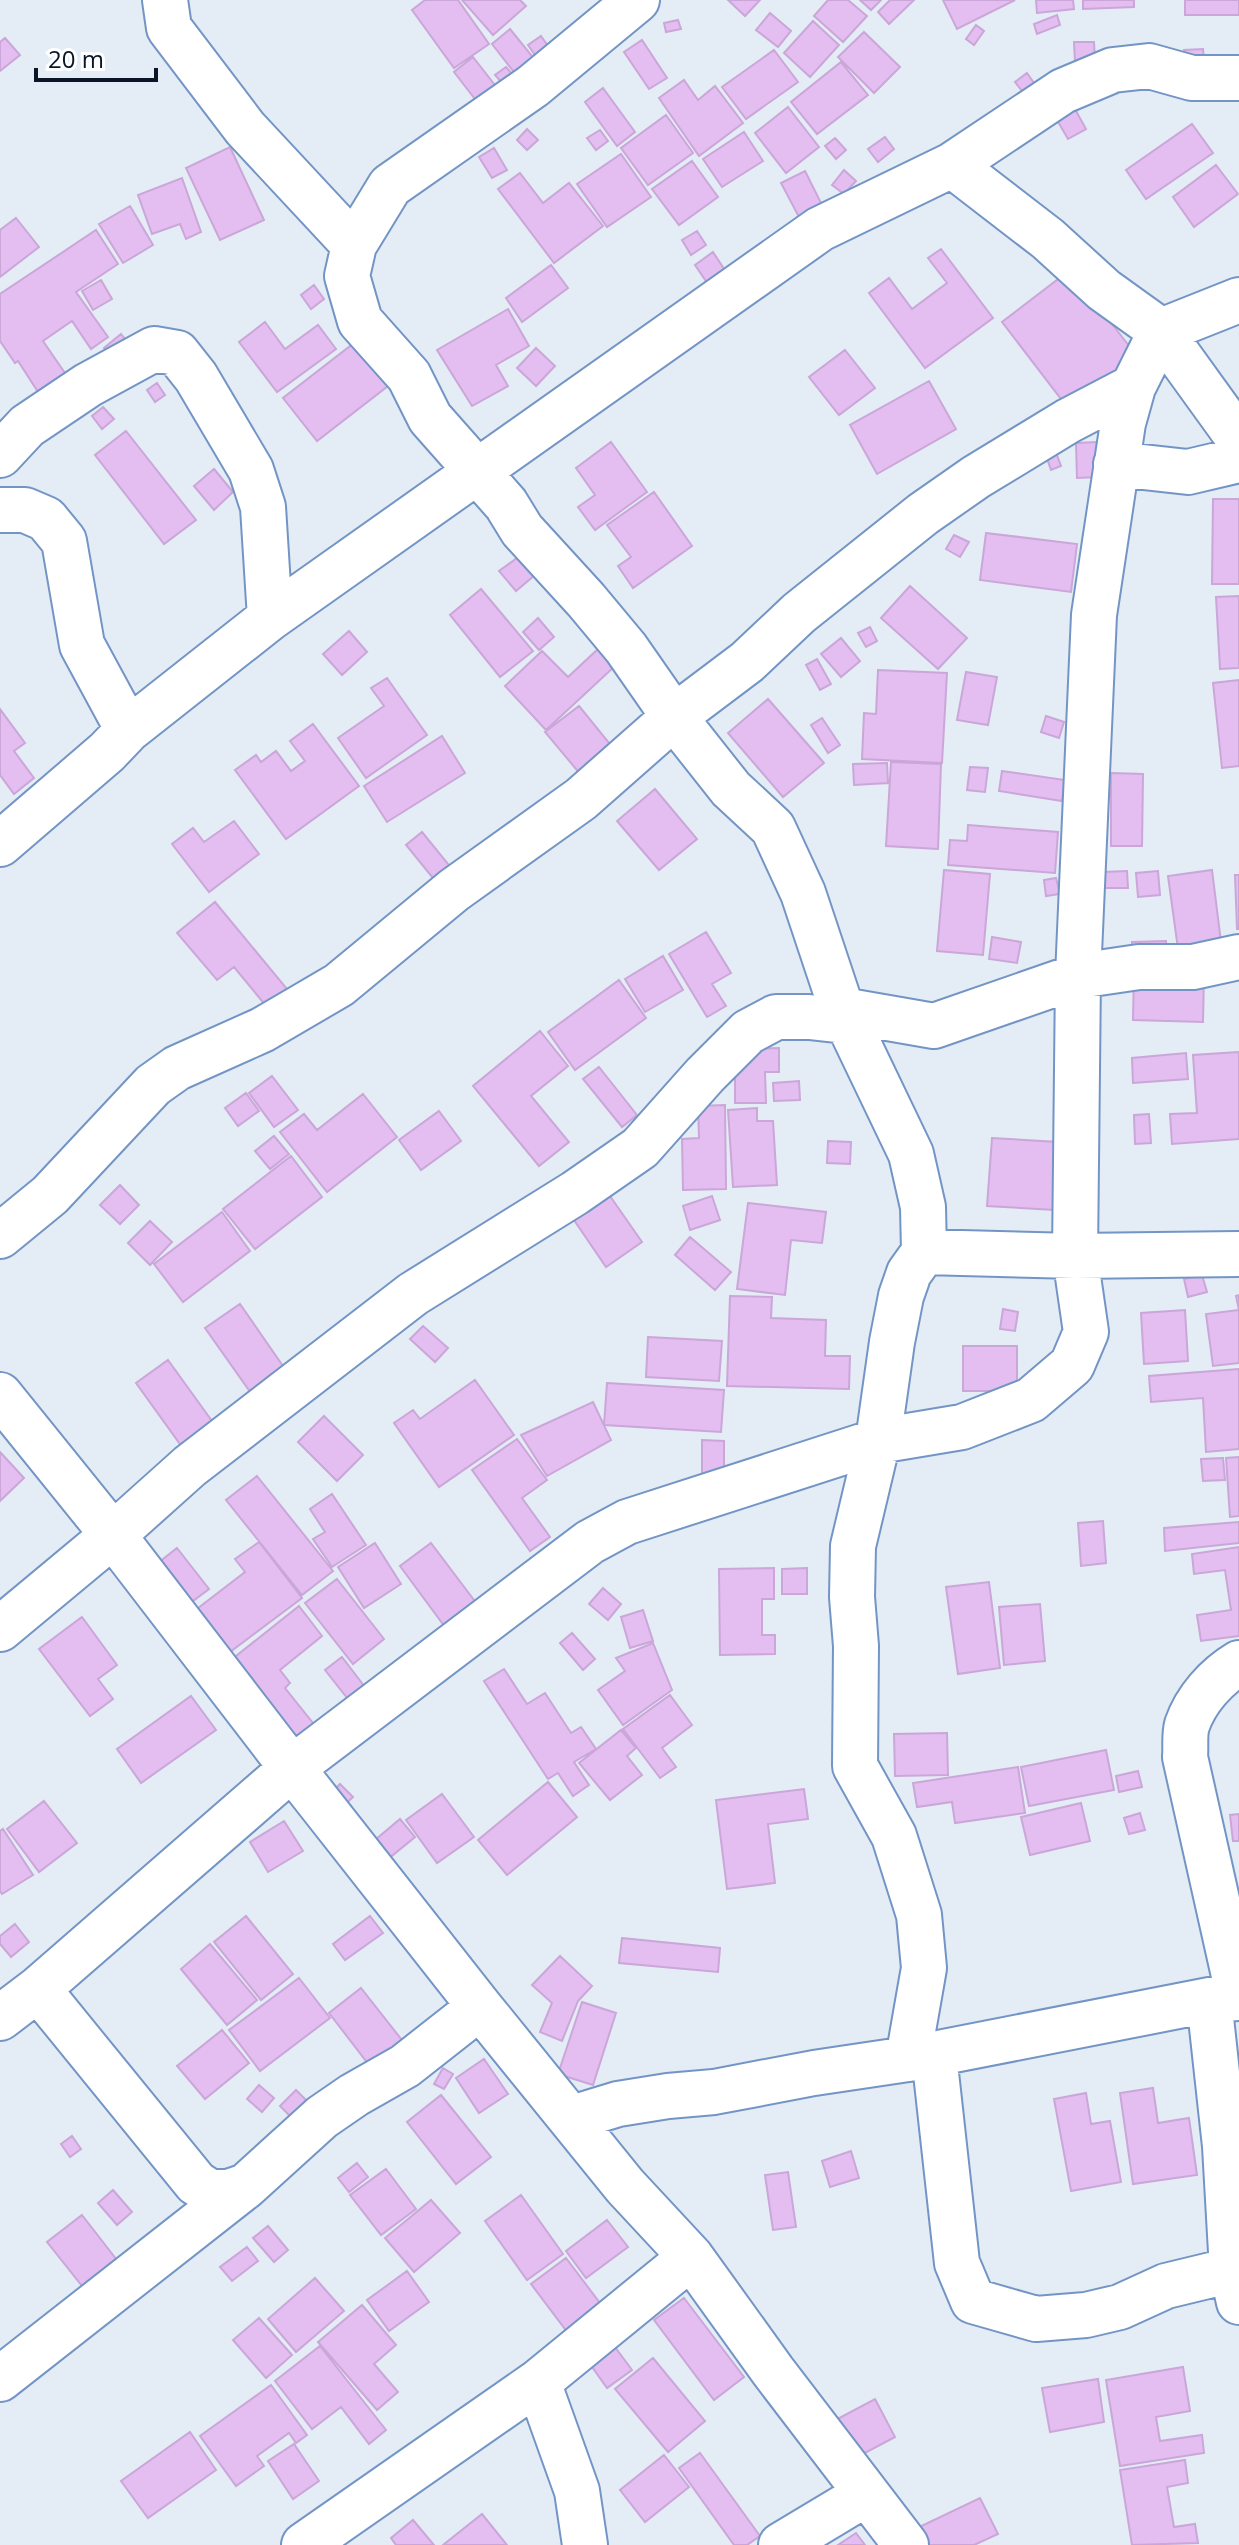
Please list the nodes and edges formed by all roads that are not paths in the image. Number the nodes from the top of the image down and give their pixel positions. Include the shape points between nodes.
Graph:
1 (165, 0) edge
2 (637, 0) edge
3 (1239, 78) edge
4 (952, 165) junction
5 (354, 245) junction
6 (1239, 300) edge
7 (1161, 331) junction
8 (1133, 387) junction
9 (1239, 439) edge
10 (0, 455) edge
11 (1239, 460) edge
12 (1116, 464) junction
13 (476, 472) junction
14 (0, 510) edge
15 (270, 618) junction
16 (674, 717) junction
17 (128, 730) junction
18 (0, 844) edge
19 (1239, 957) edge
20 (1078, 976) junction
21 (842, 1010) junction
22 (0, 1236) edge
23 (924, 1252) junction
24 (1239, 1254) edge
25 (1075, 1256) junction
26 (0, 1395) edge
27 (878, 1441) junction
28 (113, 1535) junction
29 (0, 1629) edge
30 (1239, 1663) edge
31 (292, 1768) junction
32 (38, 1989) junction
33 (1209, 2000) junction
34 (480, 2007) junction
35 (0, 2018) edge
36 (921, 2057) junction
37 (572, 2118) junction
38 (246, 2186) junction
39 (691, 2257) junction
40 (1236, 2286) edge
41 (0, 2379) edge
42 (538, 2382) junction
43 (866, 2494) junction
44 (304, 2545) edge
45 (585, 2545) edge
46 (781, 2545) edge
47 (906, 2545) edge

1 - 5 street via 169,28 245,128
2 - 5 street via 533,86 390,186
3 - 4 street via 1192,78 1149,66 1113,70 1063,91
4 - 7 street
4 - 13 street via 820,229
5 - 13 street via 347,276 360,321 409,376 430,418
6 - 7 street
7 - 8 street
7 - 9 street
8 - 12 street
8 - 16 street via 1068,421 923,514
10 - 15 street via 27,426 88,385 154,349 177,353 251,470 263,507
11 - 12 street via 1188,472
12 - 20 street via 1094,615
13 - 15 street
13 - 16 street via 626,648
14 - 17 street via 25,510 46,519 64,541 82,645
15 - 17 street
16 - 21 street via 731,789 773,828 803,893
16 - 22 street via 581,799 454,890 339,985 153,1085 50,1195
17 - 18 street
19 - 20 street via 1193,967 1139,967
20 - 21 street via 934,1026
20 - 25 street
21 - 23 street via 911,1154 923,1207
21 - 28 street via 845,1021 776,1017 748,1032 640,1148 413,1294 190,1466
23 - 25 street
23 - 27 street via 901,1296
24 - 25 street
25 - 27 street via 1086,1332 1072,1365 1031,1400 962,1427
26 - 28 street
27 - 31 street via 627,1522 590,1542
27 - 36 street via 853,1546 855,1766 894,1836 919,1915 924,1968
28 - 29 street
28 - 31 street
30 - 33 street via 1200,1699 1186,1728 1185,1757 1239,1998
31 - 32 street
31 - 34 street
32 - 35 street
32 - 38 street via 196,2183 210,2192
33 - 36 street
33 - 40 street
34 - 37 street
34 - 38 street via 405,2066 322,2117
36 - 37 street via 618,2104
36 - 40 street via 957,2263 973,2301 1036,2319 1120,2307 1166,2286
37 - 39 street
38 - 41 street
39 - 42 street
39 - 43 street
42 - 44 street
42 - 45 street via 577,2491
43 - 46 street
43 - 47 street

